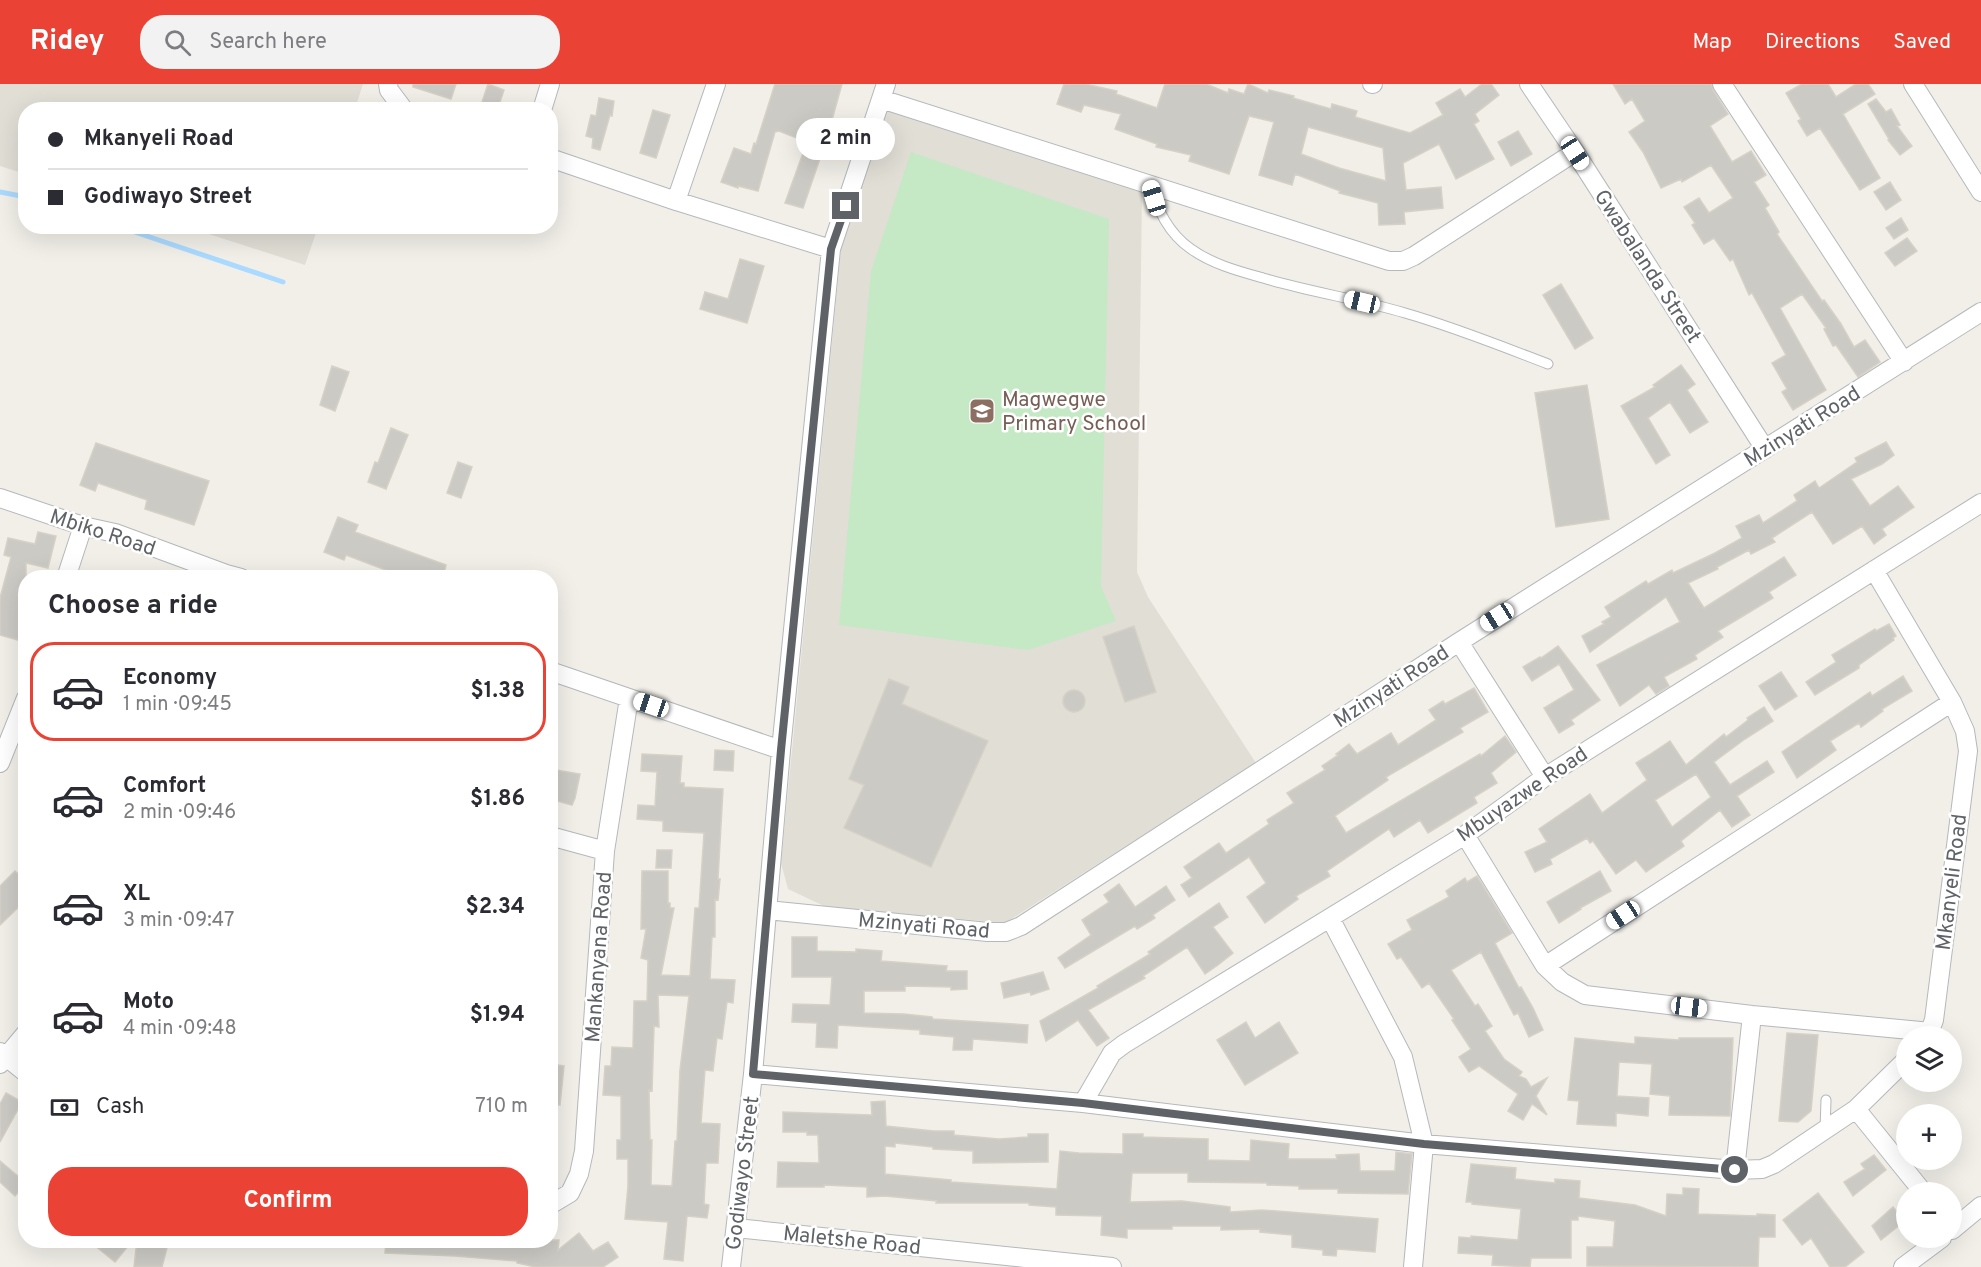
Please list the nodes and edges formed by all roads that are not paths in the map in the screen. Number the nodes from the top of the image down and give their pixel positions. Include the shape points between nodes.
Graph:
1 (388, 84) edge
2 (550, 84) edge
3 (716, 84) edge
4 (1529, 84) edge
5 (1722, 84) edge
6 (1913, 84) edge
7 (883, 91) edge
8 (398, 102) edge
9 (544, 102) edge
10 (1575, 153) junction
11 (558, 161) edge
12 (1150, 185) junction
13 (1981, 192) edge
14 (676, 201) junction
15 (831, 249) junction
16 (1981, 312) edge
17 (1905, 362) junction
18 (1548, 364) dead end
19 (1765, 449) junction
20 (0, 498) edge
21 (1981, 503) edge
22 (83, 526) junction
23 (69, 570) edge
24 (215, 570) edge
25 (1874, 570) junction
26 (1459, 642) junction
27 (558, 674) edge
28 (629, 698) junction
29 (1952, 702) junction
30 (18, 718) edge
31 (781, 750) junction
32 (0, 763) edge
33 (1545, 777) junction
34 (1465, 835) junction
35 (558, 838) edge
36 (605, 851) junction
37 (767, 910) junction
38 (1330, 918) junction
39 (1545, 966) junction
40 (1752, 1015) junction
41 (1931, 1026) edge
42 (1896, 1030) edge
43 (18, 1041) edge
44 (2, 1058) edge
45 (18, 1068) edge
46 (1896, 1070) edge
47 (753, 1074) junction
48 (1826, 1100) dead end
49 (1083, 1103) junction
50 (1856, 1109) junction
51 (1825, 1130) junction
52 (1424, 1144) junction
53 (1735, 1170) junction
54 (1915, 1182) edge
55 (558, 1200) edge
56 (1981, 1206) edge
57 (1962, 1221) edge
58 (736, 1228) junction
59 (1927, 1248) edge
60 (731, 1267) edge
61 (1113, 1267) edge
62 (1413, 1267) edge
63 (1903, 1267) edge

1 - 8 street
2 - 9 street
3 - 14 street
4 - 10 street, Gwabalanda Street
5 - 17 street
6 - 13 street
7 - 12 street
7 - 15 street, Godiwayo Street
10 - 12 street via 1403,261 1389,261
10 - 19 street, Gwabalanda Street
11 - 14 street
12 - 18 lane via 1170,230 1191,249 1232,269 1404,312
14 - 15 street
15 - 31 street, Godiwayo Street
16 - 17 street, Mzinyati Road
17 - 19 street, Mzinyati Road
19 - 26 street, Mzinyati Road
20 - 22 street, Mbiko Road
21 - 25 street, Mbuyazwe Road
22 - 23 street
22 - 24 street, Mbiko Road via 115,533
25 - 29 street, Mkanyeli Road
25 - 33 street, Mbuyazwe Road
26 - 33 street
26 - 37 street, Mzinyati Road via 1014,929 988,932
27 - 28 street
28 - 31 street
28 - 36 street, Mankanyana Road
29 - 39 street
29 - 41 street, Mkanyeli Road via 1965,731 1968,751
30 - 32 street
31 - 37 street, Godiwayo Street
33 - 34 street, Mbuyazwe Road
34 - 38 street, Mbuyazwe Road
34 - 39 street
35 - 36 street
36 - 55 street, Mankanyana Road via 584,1151 570,1193
37 - 47 street, Godiwayo Street
38 - 49 street, Mbuyazwe Road via 1112,1053
38 - 52 street via 1403,1057
39 - 40 street via 1585,995
40 - 42 street
40 - 53 street
43 - 44 street
44 - 45 street
46 - 50 street
47 - 49 street
47 - 58 street, Godiwayo Street
48 - 51 lane
49 - 52 street
50 - 51 street
50 - 54 street
51 - 53 street via 1774,1164 1762,1169
52 - 53 street
52 - 62 street
56 - 57 street
58 - 60 street, Godiwayo Street
58 - 61 street, Maletshe Road
59 - 63 street

